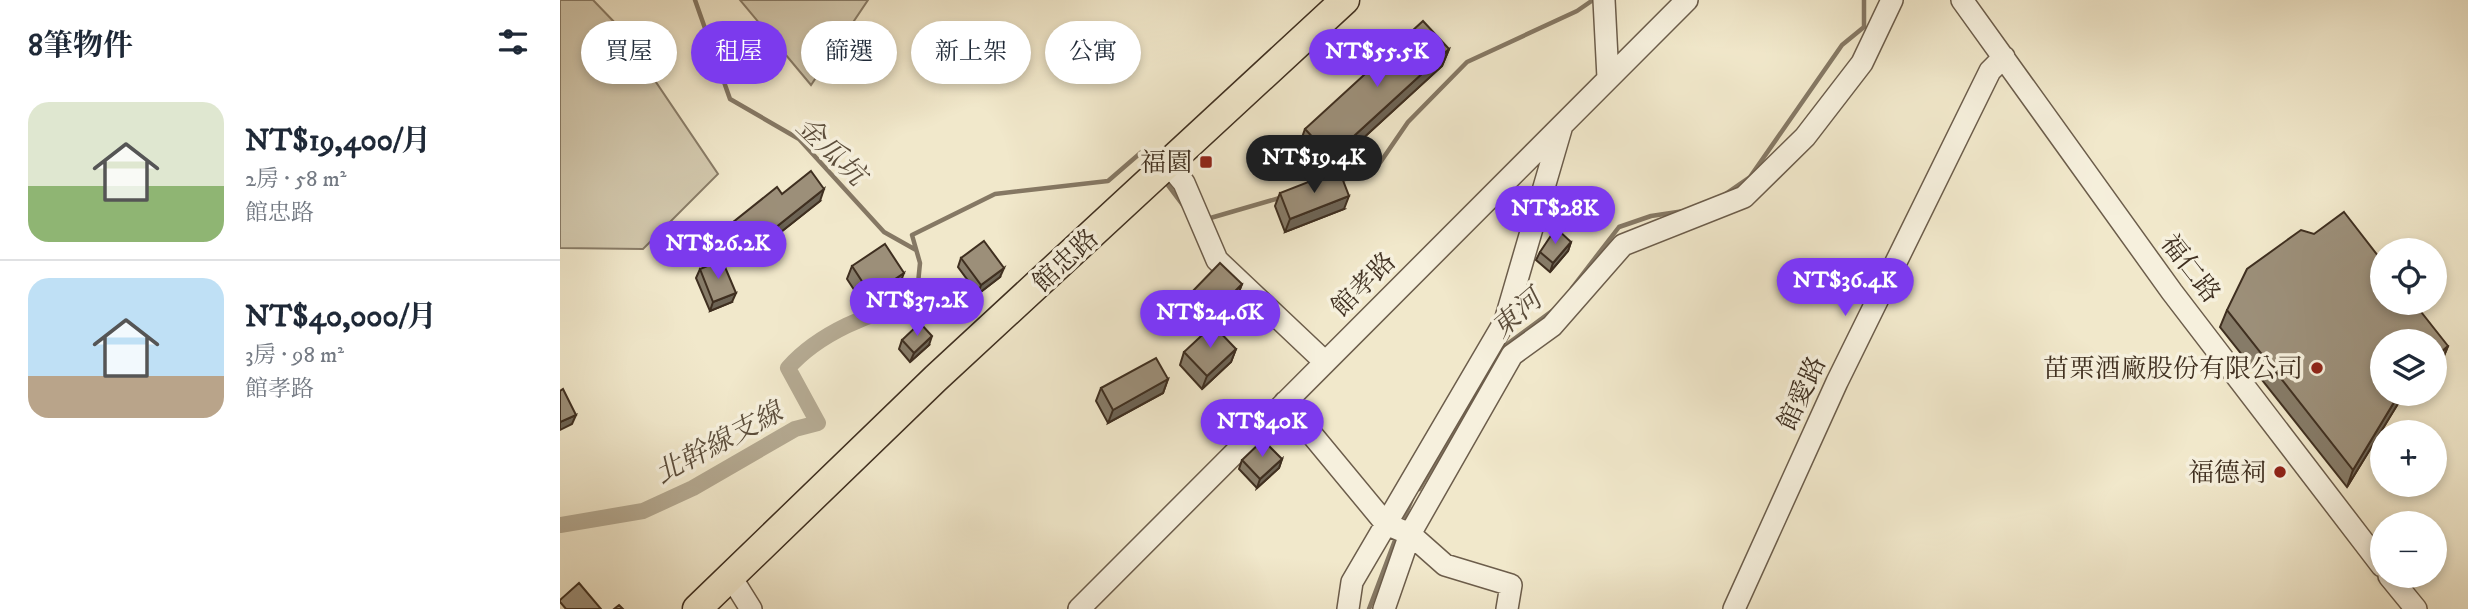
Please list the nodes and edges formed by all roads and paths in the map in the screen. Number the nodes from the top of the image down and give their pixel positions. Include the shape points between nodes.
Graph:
1 (1345, 0) edge
2 (1604, 0) edge
3 (1687, 0) edge
4 (1892, 0) edge
5 (1962, 0) edge
6 (2004, 57) junction
7 (1608, 78) junction
8 (1561, 127) junction
9 (1169, 165) junction
10 (1325, 362) junction
11 (1284, 402) junction
12 (1386, 524) junction
13 (1410, 534) junction
14 (2370, 550) edge
15 (731, 577) junction
16 (1352, 582) junction
17 (2399, 588) edge
18 (696, 609) edge
19 (751, 609) edge
20 (1079, 609) edge
21 (1337, 609) edge
22 (1349, 609) edge
23 (1384, 609) edge
24 (1507, 609) edge
25 (1734, 609) edge
26 (2416, 609) edge

1 - 9 main road, 館忠路
2 - 7 street
3 - 7 street, 館孝路
4 - 13 street via 1862,63 1805,137 1744,197 1623,244 1552,326 1512,355
5 - 6 street, 福仁路
6 - 14 street, 福仁路 via 2172,292
6 - 25 street, 館愛路 via 1990,71 1837,382
7 - 8 street, 館孝路
8 - 10 street, 館孝路
8 - 12 street via 1505,321
9 - 10 street via 1184,183 1217,260
9 - 15 main road, 館忠路 via 936,378
10 - 11 street, 館孝路
11 - 12 street
11 - 20 street, 館孝路
12 - 13 street
12 - 16 street
13 - 23 street
13 - 24 street via 1445,565 1511,586
15 - 18 main road, 館忠路
15 - 19 street
16 - 21 street
16 - 22 street
17 - 26 street

